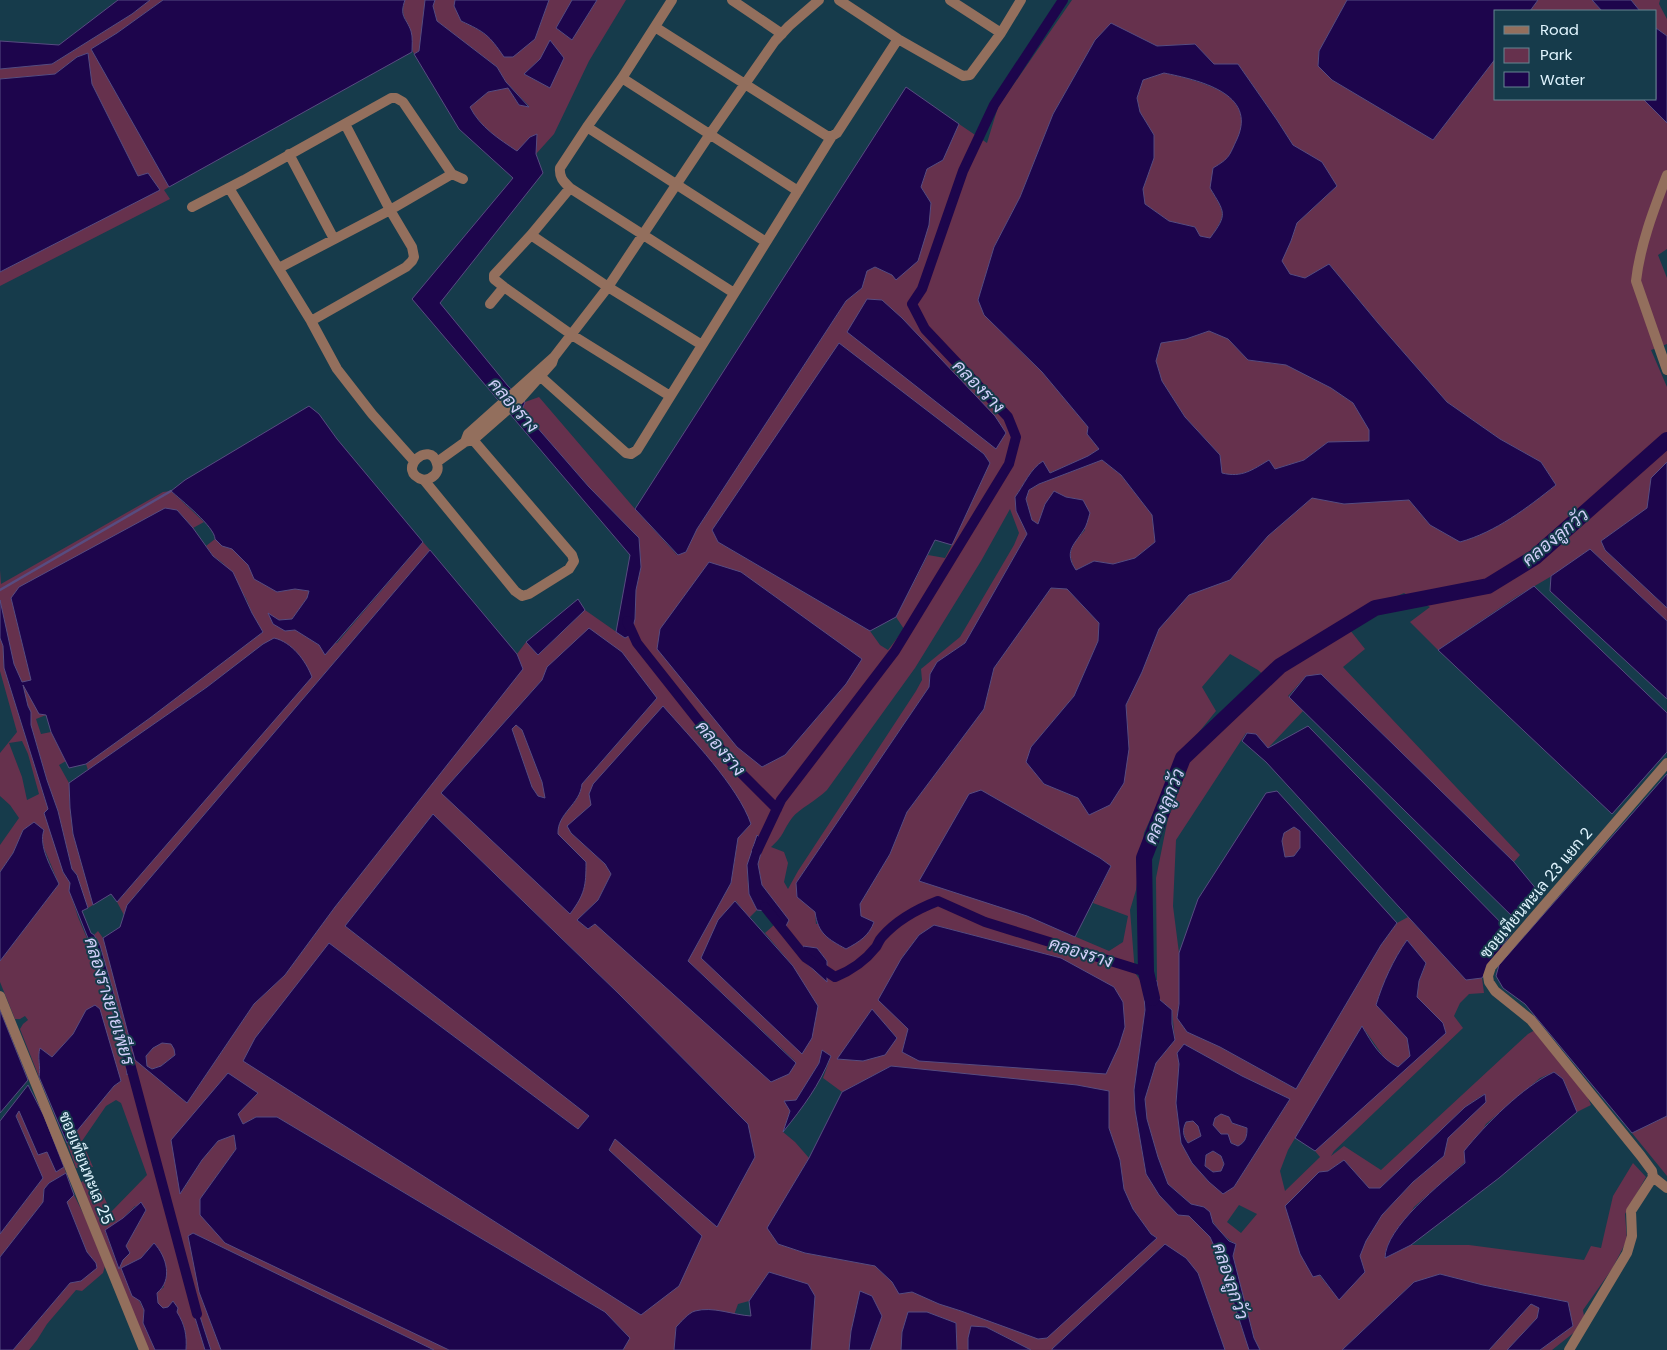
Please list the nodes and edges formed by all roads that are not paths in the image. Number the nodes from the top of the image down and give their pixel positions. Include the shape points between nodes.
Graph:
1 (672, 0) edge
2 (732, 0) edge
3 (819, 0) edge
4 (840, 0) edge
5 (950, 0) edge
6 (1022, 0) edge
7 (655, 27) junction
8 (1001, 33) junction
9 (782, 34) junction
10 (898, 39) junction
11 (622, 78) junction
12 (745, 85) junction
13 (345, 124) junction
14 (587, 127) junction
15 (710, 134) junction
16 (832, 136) junction
17 (289, 154) junction
18 (452, 174) junction
19 (1667, 175) edge
20 (463, 180) dead end
21 (676, 185) junction
22 (229, 188) junction
23 (570, 188) junction
24 (798, 191) junction
25 (192, 207) dead end
26 (390, 210) junction
27 (531, 235) junction
28 (642, 236) junction
29 (334, 240) junction
30 (766, 242) junction
31 (279, 268) junction
32 (504, 287) junction
33 (608, 287) junction
34 (734, 293) junction
35 (490, 304) dead end
36 (311, 321) junction
37 (572, 335) junction
38 (702, 345) junction
39 (554, 357) junction
40 (1667, 370) edge
41 (541, 377) junction
42 (517, 396) junction
43 (670, 396) junction
44 (469, 439) junction
45 (414, 461) junction
46 (437, 462) junction
47 (424, 480) junction
48 (1667, 763) edge
49 (0, 996) edge
50 (1653, 1174) junction
51 (1667, 1188) edge
52 (143, 1349) edge
53 (1569, 1350) edge

1 - 7 street
2 - 9 street
3 - 9 street
4 - 10 street
5 - 8 street
6 - 8 street
7 - 11 street
7 - 12 street
8 - 10 street via 967,76
9 - 12 street
10 - 16 street
11 - 14 street
11 - 15 street
12 - 15 street
12 - 16 street via 827,136
13 - 17 street
13 - 18 street via 396,98 403,102
13 - 26 street
14 - 21 street
14 - 23 street via 560,168 561,179
15 - 21 street
15 - 24 street
16 - 24 street
17 - 22 street
17 - 29 street
18 - 20 street
18 - 26 street
19 - 40 street via 1652,216 1636,281
21 - 28 street
21 - 30 street
22 - 25 street
22 - 31 street
23 - 27 street
23 - 28 street
24 - 30 street
26 - 29 street
26 - 36 street via 412,247 412,261
27 - 32 street via 494,275 496,282
27 - 33 street
28 - 33 street
28 - 34 street
29 - 31 street
30 - 34 street
31 - 36 street
32 - 35 street
32 - 37 street
33 - 37 street
33 - 38 street
34 - 38 street
36 - 45 street via 337,369
37 - 39 street
37 - 43 street
38 - 43 street
39 - 41 street
39 - 42 street
41 - 42 street
41 - 43 street via 631,454 637,450
42 - 44 street
44 - 46 street
44 - 47 street via 572,555 574,561 569,569 522,596
45 - 46 street via 420,455 428,454
45 - 47 street via 414,473
46 - 47 street via 435,475
48 - 50 street, ซอยเทียนทะเล 23 แยก 2 via 1491,967 1488,976 1495,991 1531,1020
49 - 52 street, ซอยเทียนทะเล 25
50 - 51 street
50 - 53 street via 1630,1211 1632,1236 1627,1253

